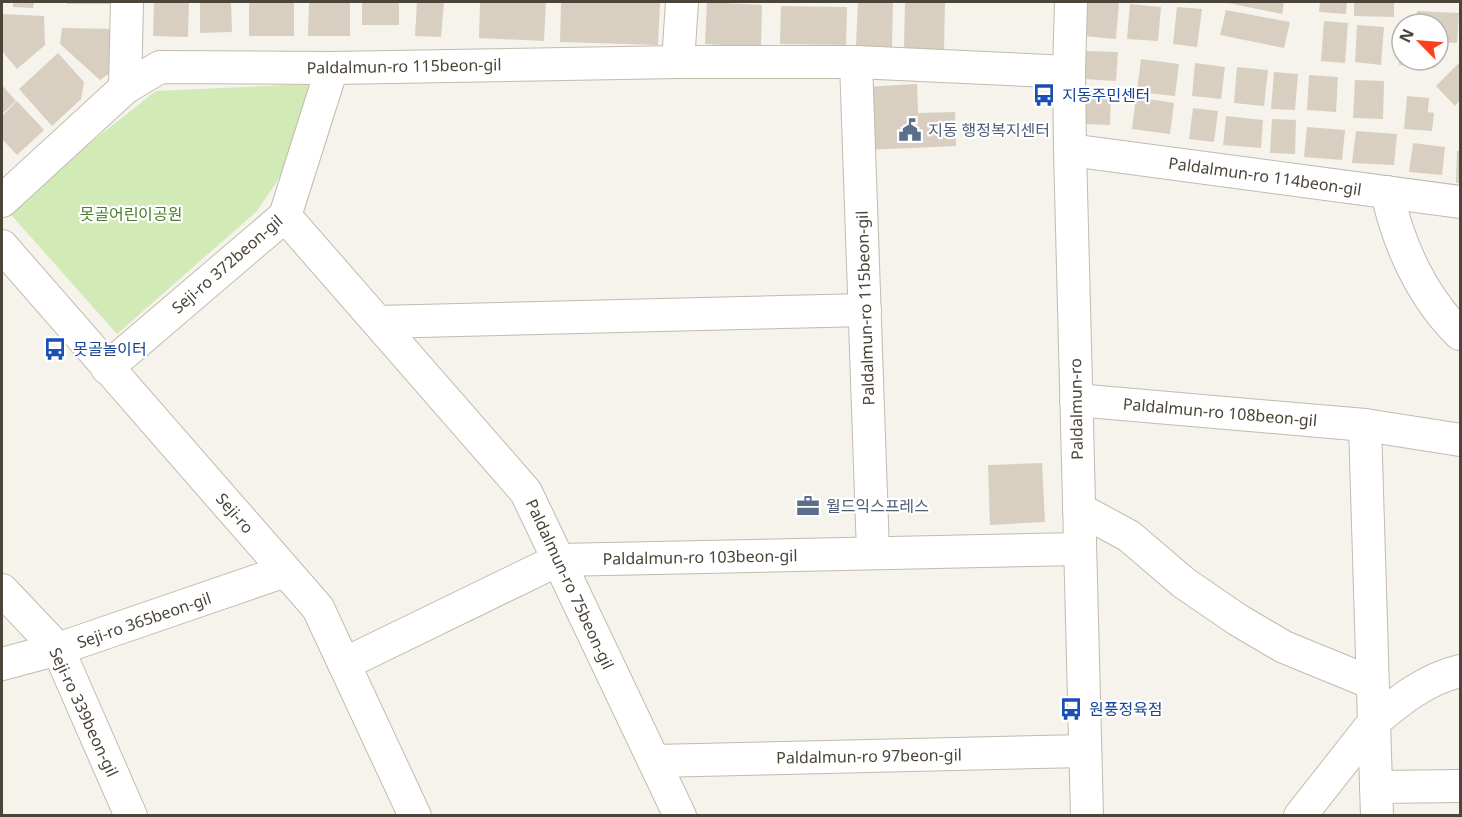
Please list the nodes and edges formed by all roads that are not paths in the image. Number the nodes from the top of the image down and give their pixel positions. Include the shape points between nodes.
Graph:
1 (127, 2) edge
2 (682, 2) edge
3 (1071, 2) edge
4 (678, 62) junction
5 (856, 62) junction
6 (332, 68) junction
7 (1069, 72) junction
8 (125, 88) junction
9 (1070, 150) junction
10 (1387, 192) junction
11 (2, 201) edge
12 (1461, 202) edge
13 (285, 216) junction
14 (2, 246) edge
15 (865, 310) junction
16 (378, 322) junction
17 (1461, 334) edge
18 (107, 368) junction
19 (1076, 400) junction
20 (1365, 424) junction
21 (1461, 440) edge
22 (1079, 509) junction
23 (1080, 549) junction
24 (873, 553) junction
25 (558, 560) junction
26 (285, 571) junction
27 (2, 590) edge
28 (58, 649) junction
29 (2, 664) edge
30 (344, 664) junction
31 (1461, 671) edge
32 (1372, 683) junction
33 (1374, 722) junction
34 (1085, 751) junction
35 (654, 761) junction
36 (1461, 786) edge
37 (1376, 801) edge
38 (1088, 815) edge
39 (131, 816) edge
40 (415, 816) edge
41 (680, 816) edge
42 (1300, 816) edge

1 - 8 street
2 - 4 street
3 - 7 street, Paldalmun-ro
4 - 5 street, Paldalmun-ro 115beon-gil
4 - 6 street, Paldalmun-ro 115beon-gil
5 - 7 street, Paldalmun-ro 115beon-gil
5 - 15 street, Paldalmun-ro 115beon-gil
6 - 8 street, Paldalmun-ro 115beon-gil via 160,67
6 - 13 street, Seji-ro 372beon-gil
7 - 9 street, Paldalmun-ro
8 - 11 street, Paldalmun-ro 115beon-gil
9 - 10 street, Paldalmun-ro 114beon-gil
9 - 19 street, Paldalmun-ro
10 - 12 street, Paldalmun-ro 114beon-gil
10 - 17 street via 1394,223 1420,283
13 - 16 street, Paldalmun-ro 75beon-gil
13 - 18 street, Seji-ro 372beon-gil
14 - 18 street, Seji-ro
15 - 16 street
15 - 24 street, Paldalmun-ro 115beon-gil
16 - 25 street, Paldalmun-ro 75beon-gil via 526,492
18 - 26 street, Seji-ro
19 - 20 street, Paldalmun-ro 108beon-gil
19 - 22 street, Paldalmun-ro
20 - 21 street, Paldalmun-ro 108beon-gil
20 - 32 street
22 - 23 street, Paldalmun-ro
22 - 32 street via 1129,536 1184,583 1275,642
23 - 24 street, Paldalmun-ro 103beon-gil
23 - 34 street, Paldalmun-ro
24 - 25 street, Paldalmun-ro 103beon-gil
25 - 30 street, Paldalmun-ro 103beon-gil
25 - 35 street, Paldalmun-ro 75beon-gil
26 - 28 street, Seji-ro 365beon-gil
26 - 30 street, Seji-ro via 318,608
27 - 28 street, Seji-ro 339beon-gil
28 - 29 street, Seji-ro 365beon-gil
28 - 39 street, Seji-ro 339beon-gil
30 - 40 street, Seji-ro
31 - 33 street via 1443,675 1404,697
32 - 33 street
33 - 37 street
33 - 42 street
34 - 35 street, Paldalmun-ro 97beon-gil
34 - 38 street, Paldalmun-ro
35 - 41 street, Paldalmun-ro 75beon-gil
36 - 37 street

